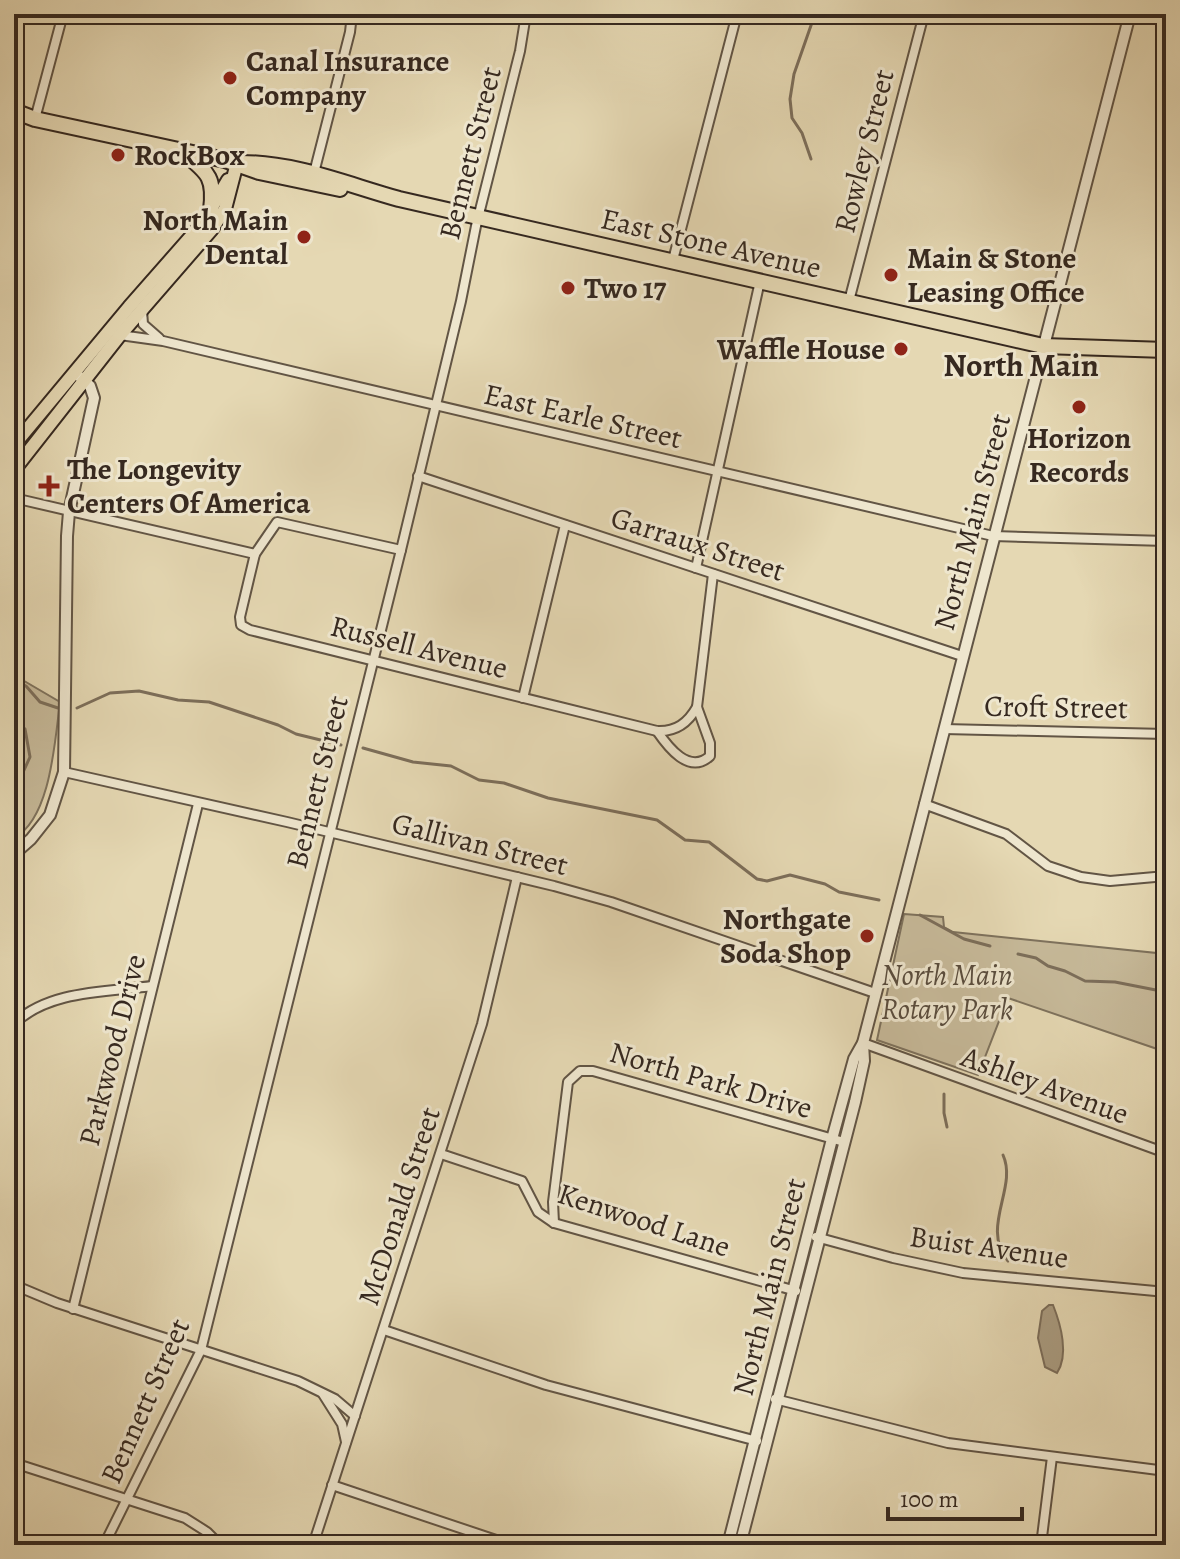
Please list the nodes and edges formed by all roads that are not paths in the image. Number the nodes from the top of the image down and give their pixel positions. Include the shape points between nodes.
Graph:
1 (63, 14) edge
2 (352, 14) edge
3 (526, 14) edge
4 (737, 14) edge
5 (924, 14) edge
6 (1130, 14) edge
7 (1143, 14) edge
8 (1166, 19) edge
9 (14, 111) edge
10 (35, 119) junction
11 (182, 151) junction
12 (237, 163) junction
13 (314, 173) junction
14 (368, 191) junction
15 (211, 210) junction
16 (478, 216) junction
17 (673, 260) junction
18 (760, 281) junction
19 (849, 301) junction
20 (142, 310) junction
21 (120, 335) junction
22 (163, 341) junction
23 (1043, 346) junction
24 (1166, 350) edge
25 (79, 376) junction
26 (435, 406) junction
27 (14, 445) edge
28 (14, 470) edge
29 (717, 472) junction
30 (418, 476) junction
31 (14, 498) edge
32 (69, 512) junction
33 (565, 525) junction
34 (993, 536) junction
35 (1166, 541) edge
36 (401, 550) junction
37 (255, 554) junction
38 (696, 568) junction
39 (713, 574) junction
40 (962, 656) junction
41 (373, 660) junction
42 (523, 698) junction
43 (697, 707) junction
44 (944, 729) junction
45 (657, 731) junction
46 (1166, 734) edge
47 (64, 772) junction
48 (198, 804) junction
49 (924, 804) junction
50 (329, 832) junction
51 (14, 854) edge
52 (1166, 876) edge
53 (517, 877) junction
54 (152, 986) junction
55 (875, 993) junction
56 (14, 1024) edge
57 (863, 1043) junction
58 (832, 1139) junction
59 (844, 1142) junction
60 (1166, 1153) edge
61 (441, 1154) junction
62 (554, 1223) junction
63 (807, 1235) junction
64 (819, 1238) junction
65 (14, 1285) edge
66 (799, 1292) junction
67 (1166, 1292) edge
68 (73, 1309) junction
69 (384, 1330) junction
70 (201, 1350) junction
71 (323, 1393) junction
72 (771, 1398) junction
73 (355, 1416) junction
74 (760, 1442) junction
75 (346, 1443) junction
76 (1052, 1457) junction
77 (14, 1463) edge
78 (1166, 1471) edge
79 (332, 1485) junction
80 (125, 1501) junction
81 (104, 1545) edge
82 (220, 1545) edge
83 (313, 1545) edge
84 (511, 1545) edge
85 (728, 1545) edge
86 (740, 1545) edge
87 (1041, 1545) edge

1 - 10 street
2 - 13 street
3 - 16 street, Bennett Street
4 - 17 street
5 - 19 street, Rowley Street
6 - 23 street, North Main Street
7 - 8 street
9 - 10 highway, East Stone Avenue
10 - 11 highway, East Stone Avenue
11 - 12 highway, East Stone Avenue
11 - 15 highway via 214,188
12 - 13 highway, East Stone Avenue
12 - 14 highway, East Stone Avenue via 307,183
12 - 15 main road
12 - 20 main road via 225,209
13 - 14 highway, East Stone Avenue
14 - 16 highway, East Stone Avenue
15 - 25 main road
16 - 17 highway, East Stone Avenue
16 - 26 street, Bennett Street
17 - 18 highway, East Stone Avenue
18 - 19 highway, East Stone Avenue
18 - 29 street
19 - 23 highway, East Stone Avenue
20 - 21 main road
20 - 22 street via 143,324
21 - 22 street, East Earle Street
21 - 25 main road
22 - 26 street, East Earle Street
23 - 24 highway, East Stone Avenue
23 - 34 street, North Main Street
25 - 27 main road
25 - 28 main road
25 - 32 street via 94,398
26 - 29 street, East Earle Street
26 - 30 street, Bennett Street
29 - 34 street, East Earle Street
29 - 38 street
30 - 33 street, Garraux Street
30 - 36 street, Bennett Street
31 - 32 street
32 - 37 street
32 - 47 street
33 - 38 street, Garraux Street
33 - 42 street
34 - 35 street, East Earle Street
34 - 40 street, North Main Street
36 - 37 street via 283,522 272,526
36 - 41 street, Bennett Street
37 - 41 street, Russell Avenue via 241,625
38 - 39 street, Garraux Street
39 - 40 street, Garraux Street
39 - 43 street
40 - 44 street, North Main Street
41 - 42 street, Russell Avenue
41 - 50 street, Bennett Street
42 - 45 street, Russell Avenue
43 - 45 street via 678,728
43 - 45 street via 711,751 705,760 694,763 679,756
44 - 46 street, Croft Street
44 - 49 street, North Main Street
47 - 48 street, Gallivan Street
47 - 51 street via 50,815
48 - 50 street, Gallivan Street
48 - 54 street, Parkwood Drive
49 - 52 street via 1006,834 1048,866 1081,877 1110,881
49 - 55 street, North Main Street
50 - 53 street, Gallivan Street
50 - 70 street, Bennett Street
53 - 55 street, Gallivan Street via 611,902
53 - 61 street, McDonald Street via 482,1024
54 - 56 street via 49,1002
54 - 68 street, Parkwood Drive
55 - 57 street, North Main Street
57 - 58 street, North Main Street
57 - 59 street, North Main Street via 864,1061
57 - 60 street, Ashley Avenue
58 - 59 street, North Park Drive
58 - 62 street, North Park Drive via 580,1071 568,1082
58 - 63 street, North Main Street
59 - 64 street, North Main Street
61 - 62 street, Kenwood Lane via 522,1181 538,1212
61 - 69 street, McDonald Street
62 - 66 street, Kenwood Lane
63 - 64 street, Buist Avenue
63 - 66 street, North Main Street
64 - 66 street, North Main Street
64 - 67 street, Buist Avenue via 963,1273
65 - 68 street
66 - 72 street, North Main Street
68 - 70 street
69 - 73 street, McDonald Street
69 - 74 street via 533,1381
70 - 71 street
70 - 80 street, Bennett Street
71 - 73 street
71 - 75 street via 342,1424
72 - 74 street, North Main Street
72 - 76 street via 948,1443
73 - 75 street, McDonald Street
74 - 85 street, North Main Street
74 - 86 street, North Main Street
75 - 79 street, McDonald Street
76 - 78 street
76 - 87 street
77 - 80 street
79 - 83 street, McDonald Street
79 - 84 street
80 - 81 street, Bennett Street
80 - 82 street via 185,1518

